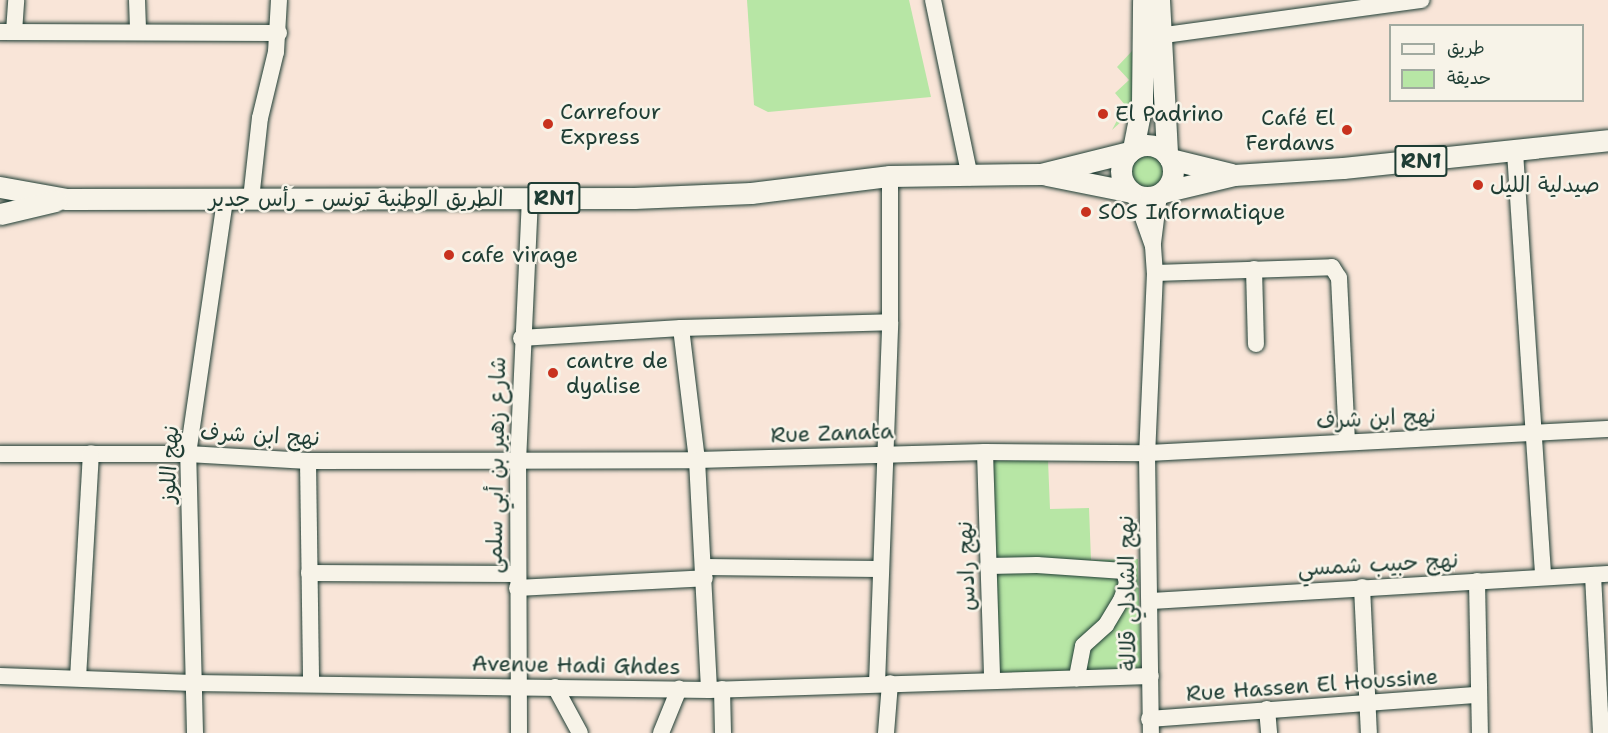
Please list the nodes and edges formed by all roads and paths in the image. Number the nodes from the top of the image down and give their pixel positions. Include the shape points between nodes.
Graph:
1 (16, 0) edge
2 (137, 0) edge
3 (279, 0) edge
4 (933, 0) edge
5 (1143, 0) edge
6 (1159, 0) edge
7 (1421, 0) edge
8 (7, 32) edge
9 (138, 32) junction
10 (279, 33) junction
11 (1151, 37) junction
12 (1608, 140) edge
13 (1131, 151) junction
14 (1515, 152) junction
15 (1169, 157) junction
16 (1041, 174) junction
17 (1234, 175) junction
18 (890, 176) junction
19 (970, 177) junction
20 (0, 188) edge
21 (1161, 193) junction
22 (1133, 194) junction
23 (530, 198) junction
24 (67, 199) junction
25 (238, 199) junction
26 (0, 214) edge
27 (1153, 246) junction
28 (1254, 269) junction
29 (1155, 273) junction
30 (890, 322) junction
31 (681, 328) junction
32 (521, 338) junction
33 (1256, 344) dead end
34 (1608, 429) edge
35 (1531, 432) junction
36 (1347, 442) junction
37 (985, 452) junction
38 (91, 453) junction
39 (1147, 453) junction
40 (0, 454) edge
41 (188, 454) junction
42 (883, 454) junction
43 (697, 460) junction
44 (308, 461) junction
45 (518, 462) junction
46 (988, 566) junction
47 (878, 569) junction
48 (705, 572) junction
49 (309, 573) junction
50 (1600, 574) edge
51 (1543, 576) junction
52 (517, 581) junction
53 (1477, 581) junction
54 (1362, 587) junction
55 (1151, 601) junction
56 (0, 676) edge
57 (1151, 676) junction
58 (78, 678) junction
59 (1077, 678) junction
60 (992, 679) junction
61 (193, 683) junction
62 (311, 684) junction
63 (883, 684) junction
64 (516, 686) junction
65 (555, 687) junction
66 (679, 689) junction
67 (716, 689) junction
68 (1478, 695) junction
69 (1368, 705) junction
70 (1267, 709) junction
71 (1150, 726) edge
72 (195, 733) edge
73 (519, 733) edge
74 (580, 733) edge
75 (661, 733) edge
76 (723, 733) edge
77 (886, 733) edge
78 (1269, 733) edge
79 (1369, 733) edge
80 (1480, 733) edge
81 (1601, 733) edge

1 - 8 street
2 - 9 street
3 - 10 street, نهج اللوز
4 - 19 street
5 - 11 main road
6 - 11 main road
7 - 11 street
8 - 9 street
9 - 10 street
10 - 25 street, نهج اللوز
11 - 13 main road
11 - 15 main road
12 - 14 main road, RN1
13 - 15 main road, RN1 via 1151,146
13 - 16 main road, الطريق الوطنية تونس - رأس جدير / RN1
13 - 22 main road via 1122,163 1121,176
14 - 17 main road, RN1
14 - 35 street
15 - 17 main road, RN1
15 - 21 main road via 1173,177
16 - 19 main road, الطريق الوطنية تونس - رأس جدير / RN1
16 - 22 main road, الطريق الوطنية تونس - رأس جدير / RN1
17 - 21 main road, RN1
18 - 19 main road, الطريق الوطنية تونس - رأس جدير / RN1
18 - 23 main road, الطريق الوطنية تونس - رأس جدير / RN1 via 751,193
18 - 30 street
20 - 24 main road, الطريق الوطنية تونس - رأس جدير / RN1
20 - 26 main road, RN1 via 5,203
21 - 22 main road, RN1 via 1147,198
21 - 27 street
22 - 27 street
23 - 25 main road, الطريق الوطنية تونس - رأس جدير / RN1
23 - 32 street, شارع زهير بن أبي سلمى
24 - 25 main road, الطريق الوطنية تونس - رأس جدير / RN1
24 - 26 main road, الطريق الوطنية تونس - رأس جدير / RN1
25 - 41 street, نهج اللوز
27 - 29 street, نهج الشادلي قلالة
28 - 29 street
28 - 33 street
28 - 36 street via 1326,265 1337,272
29 - 39 street, نهج الشادلي قلالة
30 - 31 street
30 - 42 street
31 - 32 street
31 - 43 street
32 - 45 street, شارع زهير بن أبي سلمى
34 - 35 street, نهج ابن شرف
35 - 36 street, نهج ابن شرف
35 - 51 street
36 - 39 street, نهج ابن شرف
37 - 39 street, Rue Zanata
37 - 42 street, Rue Zanata
37 - 46 street, نهج رادس
38 - 40 street, نهج ابن شرف
38 - 41 street, نهج ابن شرف
38 - 58 street
39 - 55 street, نهج الشادلي قلالة
41 - 44 street, نهج ابن شرف
41 - 61 street, نهج اللوز
42 - 43 street, Rue Zanata
42 - 47 street
43 - 45 street, Rue Zanata
43 - 48 street
44 - 45 street, نهج ابن شرف
44 - 49 street
45 - 52 street, شارع زهير بن أبي سلمى
46 - 59 street via 1124,571 1127,583 1121,600 1106,625 1083,646
46 - 60 street, نهج رادس
47 - 48 street
47 - 63 street
48 - 52 street
48 - 67 street
49 - 52 street
49 - 62 street
50 - 51 street, نهج حبيب شمسي
50 - 81 street
51 - 53 street, نهج حبيب شمسي
52 - 64 street, شارع زهير بن أبي سلمى
53 - 54 street, نهج حبيب شمسي
53 - 68 street
54 - 55 street, نهج حبيب شمسي
54 - 69 street
55 - 57 street, نهج الشادلي قلالة
56 - 58 street, Avenue Hadi Ghdes
57 - 59 street, Avenue Hadi Ghdes
57 - 71 street, نهج الشادلي قلالة
58 - 61 street, Avenue Hadi Ghdes
59 - 60 street, Avenue Hadi Ghdes
60 - 63 street, Avenue Hadi Ghdes
61 - 62 street, Avenue Hadi Ghdes
61 - 72 street, نهج اللوز
62 - 64 street, Avenue Hadi Ghdes
63 - 67 street, Avenue Hadi Ghdes
63 - 77 street
64 - 65 street, Avenue Hadi Ghdes
64 - 73 street, شارع زهير بن أبي سلمى
65 - 66 street, Avenue Hadi Ghdes
65 - 74 street
66 - 67 street, Avenue Hadi Ghdes
66 - 75 street
67 - 76 street
68 - 69 street, Rue Hassen El Houssine
68 - 80 street
69 - 70 street, Rue Hassen El Houssine
69 - 79 street
70 - 71 street, Rue Hassen El Houssine
70 - 78 street

